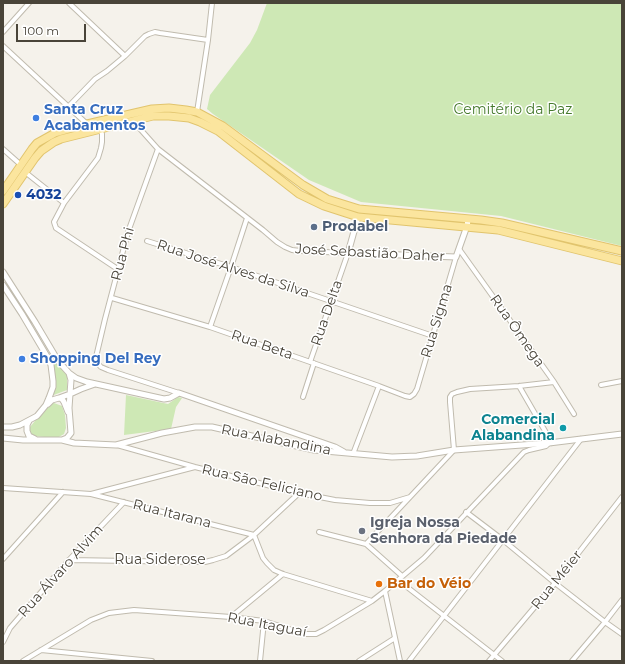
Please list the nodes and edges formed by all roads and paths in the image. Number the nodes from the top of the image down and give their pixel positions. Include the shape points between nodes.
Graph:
1 (29, 3) edge
2 (69, 3) edge
3 (212, 3) edge
4 (3, 32) edge
5 (208, 40) junction
6 (3, 46) edge
7 (125, 56) junction
8 (68, 107) junction
9 (197, 112) junction
10 (133, 121) junction
11 (87, 124) junction
12 (100, 129) junction
13 (3, 149) edge
14 (158, 149) junction
15 (21, 166) junction
16 (25, 172) junction
17 (3, 191) edge
18 (64, 203) junction
19 (3, 204) edge
20 (358, 217) junction
21 (247, 218) junction
22 (468, 223) junction
23 (147, 241) dead end
24 (459, 249) junction
25 (622, 251) edge
26 (348, 253) junction
27 (456, 257) junction
28 (622, 261) edge
29 (231, 267) junction
30 (119, 270) junction
31 (3, 272) edge
32 (3, 285) edge
33 (112, 298) junction
34 (331, 301) junction
35 (210, 327) junction
36 (433, 336) junction
37 (312, 363) junction
38 (70, 373) junction
39 (622, 381) edge
40 (554, 382) junction
41 (96, 384) junction
42 (601, 385) dead end
43 (379, 386) junction
44 (519, 386) junction
45 (179, 393) junction
46 (70, 394) junction
47 (410, 397) joint
48 (59, 398) junction
49 (303, 398) dead end
50 (46, 406) junction
51 (574, 414) dead end
52 (69, 416) junction
53 (32, 420) junction
54 (3, 427) edge
55 (622, 434) edge
56 (3, 438) edge
57 (581, 439) junction
58 (38, 440) junction
59 (62, 440) junction
60 (551, 443) junction
61 (116, 445) junction
62 (454, 450) junction
63 (347, 453) junction
64 (353, 454) junction
65 (195, 467) junction
66 (3, 488) edge
67 (63, 492) junction
68 (298, 493) junction
69 (91, 494) junction
70 (622, 496) edge
71 (410, 497) junction
72 (124, 502) junction
73 (466, 512) junction
74 (319, 532) dead end
75 (254, 535) junction
76 (503, 540) junction
77 (366, 544) junction
78 (3, 559) edge
79 (69, 560) junction
80 (283, 574) junction
81 (402, 576) junction
82 (398, 580) junction
83 (555, 583) junction
84 (385, 592) junction
85 (622, 600) edge
86 (372, 601) junction
87 (444, 616) junction
88 (231, 617) junction
89 (264, 621) junction
90 (605, 622) junction
91 (622, 634) edge
92 (395, 638) junction
93 (3, 642) edge
94 (40, 650) junction
95 (494, 654) junction
96 (23, 661) edge
97 (152, 661) edge
98 (260, 661) edge
99 (359, 661) edge
100 (400, 661) edge
101 (409, 661) edge
102 (489, 661) edge
103 (502, 661) edge
104 (572, 661) edge

1 - 4 street
2 - 7 street
3 - 5 street
5 - 7 street via 155,32 145,36
5 - 9 street
6 - 8 street
7 - 8 street via 95,79
8 - 11 street
9 - 11 main road via 169,108 152,109
9 - 22 main road via 222,126 303,185 327,199 359,209
10 - 12 main road
10 - 14 street, José Sebastião Daher
10 - 20 main road via 153,116 169,116 200,122 218,131 299,194 324,206
11 - 15 main road via 49,135 32,149
12 - 16 main road via 54,142 41,151
12 - 18 street via 102,142 98,158
13 - 15 street
14 - 21 street, José Sebastião Daher
14 - 30 street, Rua Phi via 128,232
15 - 17 main road
16 - 18 street
16 - 19 main road
18 - 30 street via 54,222 56,228
20 - 22 main road
20 - 26 street, Rua Delta
21 - 26 street, José Sebastião Daher via 277,242 292,250
21 - 29 street
22 - 24 street, Rua Sigma
22 - 25 main road via 502,223
22 - 28 main road
23 - 29 street, Rua José Alves da Silva
24 - 27 street, Rua Sigma
24 - 40 street, Rua Ômega
26 - 27 street, José Sebastião Daher
26 - 34 street, Rua Delta
27 - 36 street, Rua Sigma
29 - 34 street, Rua José Alves da Silva
29 - 35 street
30 - 33 street, Rua Phi
31 - 38 street via 59,362
32 - 50 street via 51,365 53,387
33 - 35 street, Rua Beta
33 - 45 street, Rua Phi via 96,362 108,370
34 - 36 street, Rua José Alves da Silva
34 - 37 street, Rua Delta
35 - 37 street, Rua Beta
36 - 47 street, Rua Sigma via 417,389
37 - 43 street, Rua Beta
37 - 49 street, Rua Delta
38 - 41 street via 82,381
38 - 46 street
39 - 42 street
40 - 44 street
40 - 51 street, Rua Ômega
41 - 45 street via 164,399
41 - 46 street
43 - 47 street, Rua Beta
43 - 64 street
44 - 60 street
44 - 62 street via 470,389 452,394 450,410
45 - 63 street
46 - 48 street
46 - 52 street
48 - 50 street
48 - 52 street via 64,402
50 - 53 street
52 - 59 street via 71,433
53 - 54 street via 12,427
53 - 58 street via 28,422 27,431 31,438
55 - 57 street, Rua Alabandina
56 - 58 street, Rua Alabandina
57 - 60 street, Rua Alabandina
57 - 76 street
58 - 59 street, Rua Alabandina
59 - 61 street, Rua Alabandina
60 - 62 street, Rua Alabandina
60 - 73 street, Rua Itaguaí via 524,452
61 - 63 street, Rua Alabandina via 162,433 195,427 212,427 314,450
61 - 65 street, Rua São Feliciano
62 - 64 street, Rua Alabandina via 392,457
62 - 71 street
63 - 64 street, Rua Alabandina
65 - 68 street, Rua São Feliciano
65 - 69 street
66 - 67 street
67 - 69 street
67 - 78 street
68 - 71 street, Rua São Feliciano via 370,504 390,503
68 - 75 street, Rua Siderose
69 - 72 street, Rua Itarana
70 - 83 street, Rua Méier
71 - 77 street
72 - 75 street, Rua Itarana
72 - 79 street, Rua Álvaro Alvim
73 - 76 street
73 - 81 street, Rua Itaguaí via 424,558
74 - 77 street
75 - 79 street, Rua Siderose via 226,556 205,562
75 - 80 street via 262,558 274,570
76 - 83 street
76 - 87 street
77 - 81 street
79 - 93 street, Rua Álvaro Alvim via 10,628
80 - 86 street
80 - 88 street
81 - 82 street, Rua Itaguaí
82 - 84 street, Rua Itaguaí
82 - 87 street
83 - 90 street
83 - 95 street, Rua Méier
84 - 86 street, Rua Itaguaí
84 - 92 street
85 - 90 street
86 - 89 street, Rua Itaguaí via 316,634 305,634
87 - 95 street
87 - 101 street
88 - 89 street, Rua Itaguaí
88 - 94 street, Rua Itaguaí via 134,610 109,613 91,620
89 - 98 street
90 - 91 street
90 - 104 street
92 - 99 street
92 - 100 street
94 - 96 street, Rua Itaguaí
94 - 97 street
95 - 102 street, Rua Méier
95 - 103 street

